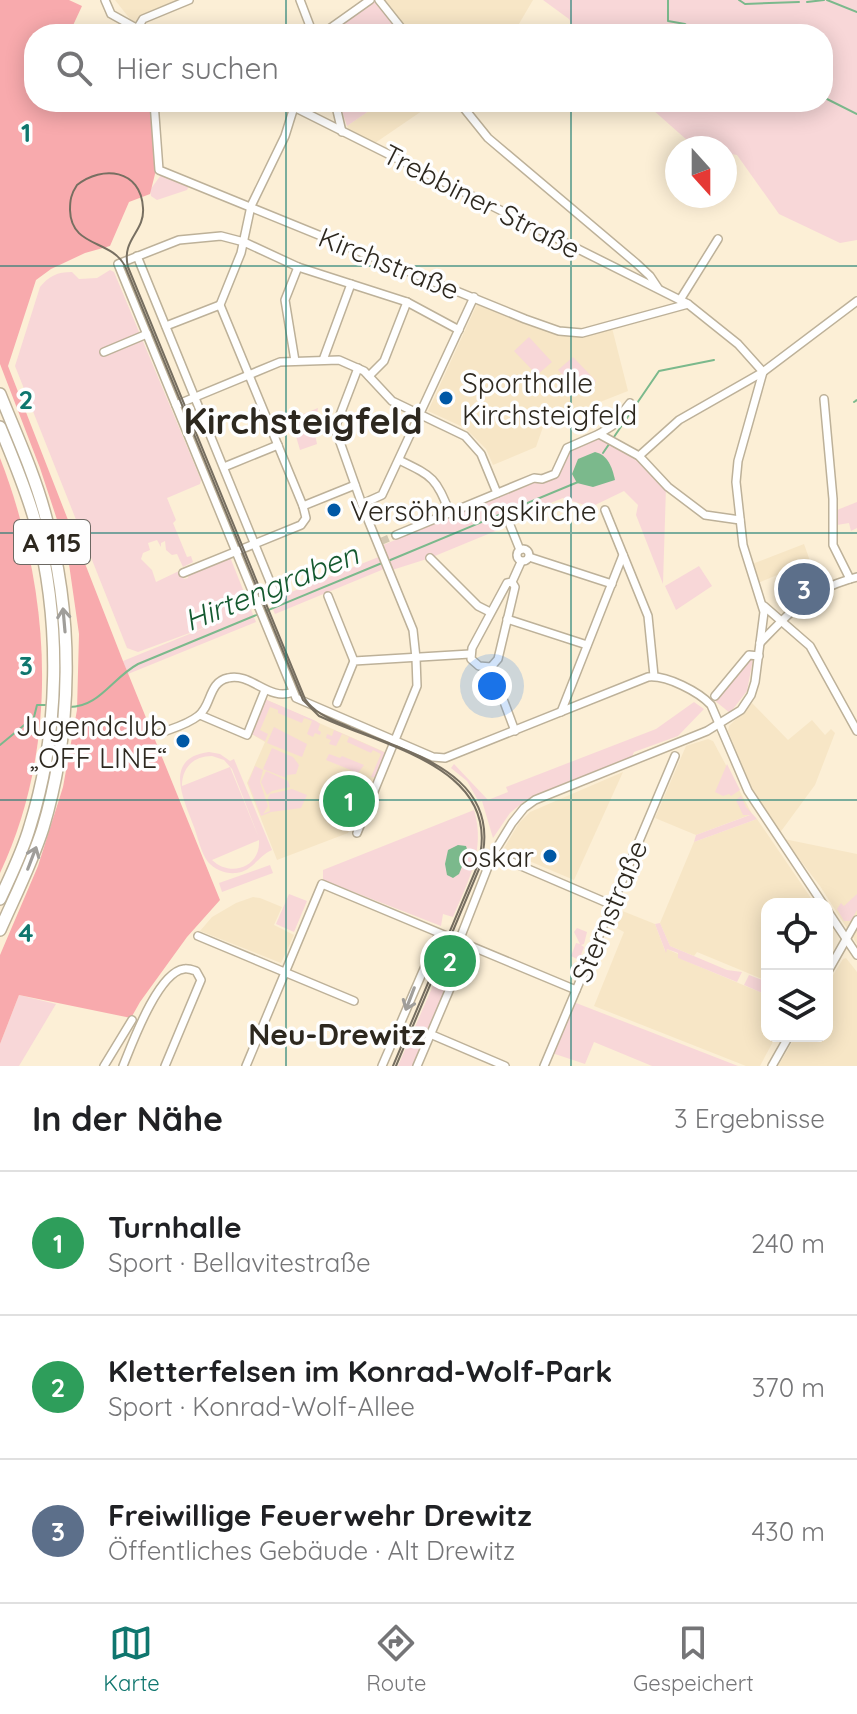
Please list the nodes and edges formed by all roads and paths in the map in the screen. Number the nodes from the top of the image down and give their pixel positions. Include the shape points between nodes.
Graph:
1 (105, 0) edge
2 (189, 0) edge
3 (300, 0) edge
4 (370, 0) edge
5 (379, 0) edge
6 (128, 24) edge
7 (140, 24) edge
8 (309, 24) edge
9 (336, 24) edge
10 (398, 24) edge
11 (155, 112) edge
12 (292, 112) edge
13 (304, 112) edge
14 (337, 112) edge
15 (467, 112) edge
16 (342, 132) junction
17 (251, 206) junction
18 (718, 239) dead end
19 (244, 242) junction
20 (137, 256) junction
21 (298, 267) junction
22 (351, 284) junction
23 (659, 290) junction
24 (474, 297) junction
25 (857, 301) edge
26 (407, 302) junction
27 (684, 302) junction
28 (220, 305) junction
29 (166, 326) junction
30 (459, 330) junction
31 (147, 334) junction
32 (104, 352) dead end
33 (323, 360) junction
34 (295, 361) junction
35 (358, 368) junction
36 (763, 372) junction
37 (249, 375) junction
38 (369, 376) junction
39 (0, 394) edge
40 (195, 397) junction
41 (824, 399) dead end
42 (630, 403) dead end
43 (176, 405) junction
44 (419, 414) junction
45 (0, 427) edge
46 (602, 436) junction
47 (278, 445) junction
48 (639, 456) junction
49 (399, 460) junction
50 (224, 467) junction
51 (355, 485) junction
52 (497, 493) junction
53 (362, 504) junction
54 (303, 506) junction
55 (605, 510) dead end
56 (450, 513) junction
57 (740, 520) junction
58 (510, 525) dead end
59 (396, 535) tunnel mouth
60 (255, 544) junction
61 (520, 550) junction
62 (236, 552) junction
63 (623, 555) junction
64 (529, 557) junction
65 (430, 558) dead end
66 (521, 562) junction
67 (183, 573) dead end
68 (854, 578) edge
69 (512, 582) junction
70 (612, 584) junction
71 (328, 596) dead end
72 (762, 604) junction
73 (259, 608) junction
74 (490, 612) junction
75 (507, 619) junction
76 (781, 622) junction
77 (760, 643) junction
78 (587, 645) junction
79 (470, 654) junction
80 (759, 656) junction
81 (416, 658) junction
82 (354, 661) junction
83 (491, 667) junction
84 (654, 676) junction
85 (265, 690) junction
86 (293, 692) junction
87 (715, 696) dead end
88 (59, 698) junction
89 (337, 703) dead end
90 (58, 712) junction
91 (561, 712) junction
92 (200, 715) junction
93 (719, 724) junction
94 (515, 731) junction
95 (857, 731) edge
96 (158, 734) dead end
97 (395, 741) junction
98 (675, 756) dead end
99 (357, 833) dead end
100 (493, 854) junction
101 (819, 898) edge
102 (0, 899) edge
103 (612, 905) junction
104 (833, 919) edge
105 (857, 920) edge
106 (0, 930) edge
107 (439, 934) junction
108 (198, 936) dead end
109 (847, 940) junction
110 (459, 941) junction
111 (857, 955) edge
112 (829, 970) edge
113 (285, 972) junction
114 (576, 990) junction
115 (354, 1001) dead end
116 (132, 1020) dead end
117 (430, 1034) junction
118 (786, 1042) edge
119 (104, 1066) edge
120 (123, 1066) edge
121 (165, 1066) edge
122 (246, 1066) edge
123 (382, 1066) edge
124 (417, 1066) edge
125 (505, 1066) edge
126 (544, 1066) edge
127 (772, 1066) edge

1 - 6 street via 111,14
2 - 7 street
3 - 8 street
4 - 9 street
5 - 10 street
11 - 17 street, Kirchstraße via 159,170
12 - 17 street
13 - 16 street, Trebbiner Straße
14 - 16 street
15 - 23 street via 488,138 650,276
16 - 23 street, Trebbiner Straße
17 - 19 street
17 - 24 street, Kirchstraße
18 - 27 street
19 - 20 street via 196,236
19 - 21 street
19 - 28 street
20 - 29 street
20 - 31 street via 118,264
21 - 22 street
21 - 34 street via 285,300
22 - 26 street
22 - 33 street
23 - 27 street, Trebbiner Straße
24 - 27 street, Kirchstraße via 569,333
24 - 30 street
25 - 36 street
26 - 30 street
26 - 38 street via 384,361
27 - 36 street, Trebbiner Straße via 738,344
28 - 29 street
28 - 37 street
29 - 40 street
30 - 44 street
31 - 32 street
31 - 43 street
33 - 34 street
33 - 35 street
34 - 37 street
35 - 38 street
35 - 51 street via 335,428
36 - 48 street via 679,420
36 - 57 street via 736,470
37 - 40 street
37 - 47 street
38 - 44 street via 387,398
88 -> 39 highway, A 115 via 66,646 55,558 34,479
40 - 43 street
40 - 50 street
41 - 68 street via 833,545
42 - 46 street
43 - 62 street
44 - 49 street
44 - 52 street via 465,436 481,454
45 - 88 highway, A 115 via 27,498 45,569
46 - 48 street
46 - 52 street via 567,448 555,474
47 - 50 street
47 - 54 street
48 - 57 street via 705,515
49 - 53 street via 382,495
49 - 56 street via 437,482
50 - 60 street
51 - 53 street
51 - 54 street
52 - 56 street
53 - 81 street via 413,630
54 - 60 street via 305,522
55 - 63 street
56 - 59 street
57 - 72 street
58 - 61 street
60 - 62 street
60 - 73 street via 275,594
61 - 64 street via 527,550
61 - 66 street via 516,555
62 - 67 street
62 - 73 street
63 - 70 street
63 - 84 street via 648,616
64 - 66 street
64 - 70 street
65 - 74 street
66 - 69 street
68 - 76 street via 816,592
69 - 74 street
69 - 75 street
70 - 78 street
71 - 82 street
72 - 76 street
72 - 77 street
73 - 86 street
74 - 79 street
75 - 78 street
75 - 83 street via 498,659
76 - 77 street
76 - 95 street via 816,655
77 - 80 street
78 - 91 street
79 - 81 street
79 - 83 street via 474,664
80 - 87 street via 749,655
80 - 93 street via 747,702
81 - 82 street
81 - 97 street via 417,686
82 - 89 street
83 - 94 street
84 - 91 street
84 - 93 street via 706,700
85 - 86 street via 280,696
85 - 92 street via 238,678 224,679
85 - 92 street via 247,735
86 - 97 street via 301,701
88 - 90 highway, A 115
90 - 102 highway, A 115 via 30,826
106 -> 90 highway, A 115 via 43,828 53,786
91 - 94 street
92 - 96 street
93 - 100 street via 535,800 512,823
93 - 101 street via 748,791
94 - 97 street via 445,758
97 - 99 street
98 - 103 street, Sternstraße
100 - 103 street
100 - 110 street
103 - 114 street, Sternstraße
104 - 109 street
105 - 109 street
107 - 110 street
107 - 113 street via 322,884
107 -> 123 street
108 - 113 street
109 - 111 street
109 - 112 street
110 - 114 street
110 - 117 street via 463,958
113 - 115 street
113 - 122 street
114 - 126 street, Sternstraße
116 - 119 street
117 - 124 street
117 - 125 street
118 - 127 street
120 - 121 street via 152,998 181,969 196,971 199,987

